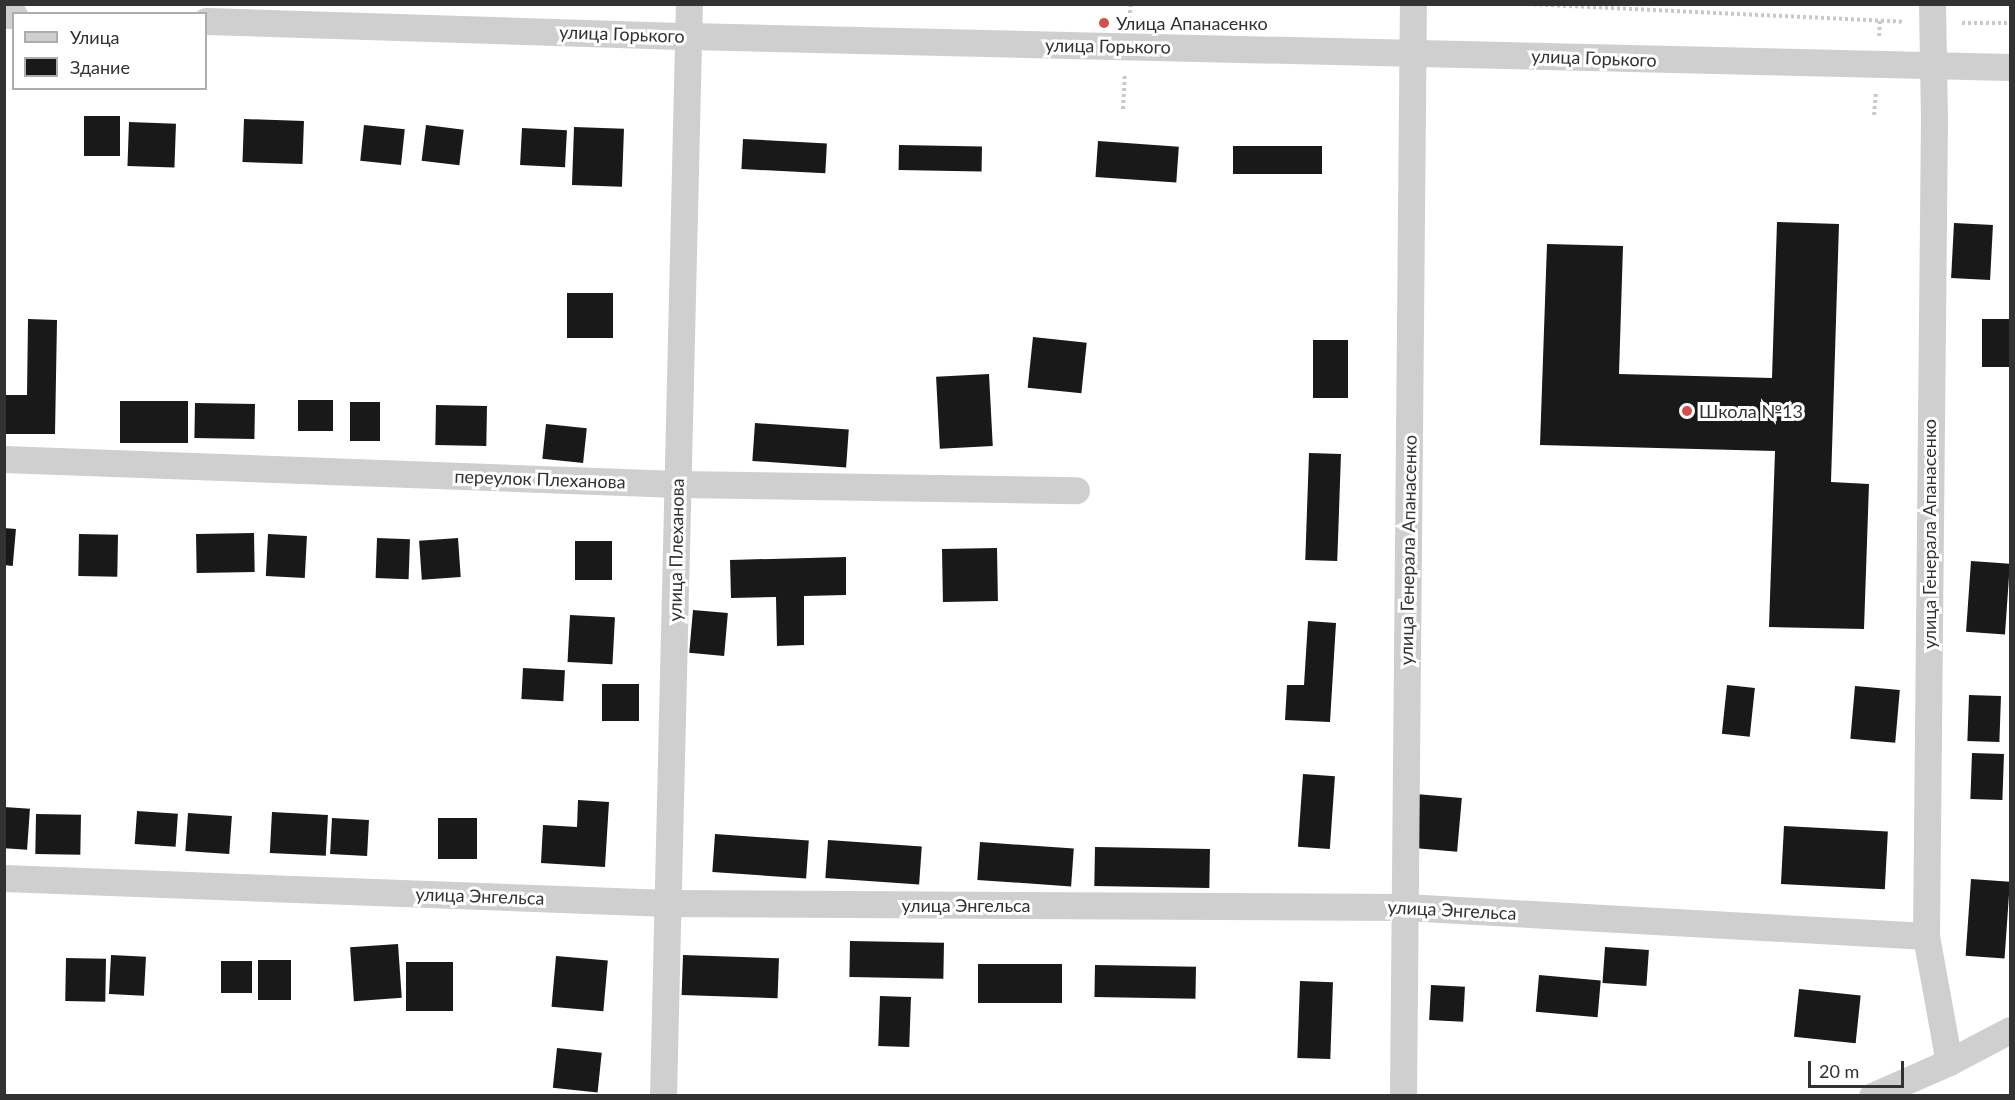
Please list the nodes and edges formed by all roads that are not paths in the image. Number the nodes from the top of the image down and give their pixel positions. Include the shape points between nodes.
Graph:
1 (689, 4) edge
2 (1413, 4) edge
3 (1932, 14) edge
4 (207, 21) edge
5 (688, 36) junction
6 (1412, 53) junction
7 (1933, 67) junction
8 (2010, 67) edge
9 (4, 459) edge
10 (678, 484) junction
11 (1076, 490) dead end
12 (4, 878) edge
13 (668, 903) junction
14 (1405, 907) junction
15 (1926, 936) junction
16 (2010, 1030) edge
17 (1948, 1062) junction
18 (663, 1095) edge
19 (1403, 1095) edge
20 (1872, 1095) edge

1 - 5 street, улица Плеханова
2 - 6 street, улица Генерала Апанасенко
3 - 7 street, улица Генерала Апанасенко
4 - 5 street, улица Горького
5 - 6 street, улица Горького
5 - 10 street, улица Плеханова
6 - 7 street, улица Горького
6 - 14 street, улица Генерала Апанасенко
7 - 8 street, улица Горького
7 - 15 street, улица Генерала Апанасенко
9 - 10 street, переулок Плеханова
10 - 11 street, переулок Плеханова
10 - 13 street, улица Плеханова
12 - 13 street, улица Энгельса
13 - 14 street, улица Энгельса
13 - 18 street, улица Плеханова
14 - 15 street, улица Энгельса
14 - 19 street, улица Генерала Апанасенко
15 - 17 street, улица Генерала Апанасенко
16 - 17 street
17 - 20 street

